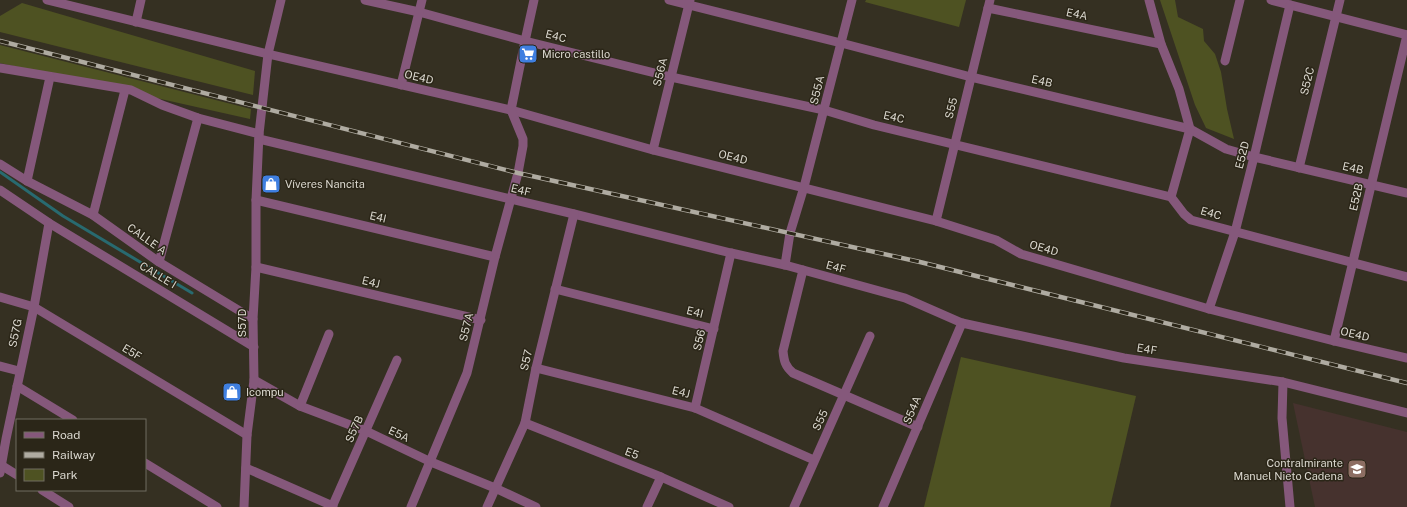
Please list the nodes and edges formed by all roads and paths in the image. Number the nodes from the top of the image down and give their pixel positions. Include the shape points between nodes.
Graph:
1 (47, 0) edge
2 (140, 0) edge
3 (281, 0) edge
4 (365, 0) edge
5 (422, 0) edge
6 (534, 0) edge
7 (669, 0) edge
8 (852, 0) edge
9 (1149, 0) edge
10 (1240, 0) edge
11 (1271, 0) edge
12 (1340, 0) edge
13 (689, 2) edge
14 (989, 4) edge
15 (1290, 5) junction
16 (418, 12) junction
17 (1336, 17) junction
18 (136, 22) junction
19 (1407, 35) edge
20 (524, 41) junction
21 (841, 43) junction
22 (1161, 44) junction
23 (268, 54) junction
24 (1225, 61) dead end
25 (0, 68) edge
26 (50, 77) junction
27 (671, 77) junction
28 (971, 77) junction
29 (401, 85) junction
30 (126, 90) junction
31 (511, 110) junction
32 (824, 110) junction
33 (198, 118) junction
34 (1190, 129) junction
35 (259, 137) junction
36 (955, 144) junction
37 (653, 150) junction
38 (1254, 157) junction
39 (0, 164) edge
40 (1299, 168) junction
41 (27, 181) junction
42 (1371, 185) junction
43 (804, 187) junction
44 (0, 190) edge
45 (1407, 194) edge
46 (1171, 197) junction
47 (256, 200) junction
48 (511, 200) junction
49 (574, 214) junction
50 (93, 215) junction
51 (936, 221) junction
52 (49, 223) junction
53 (1235, 232) junction
54 (731, 253) junction
55 (495, 257) junction
56 (159, 262) junction
57 (1353, 263) junction
58 (786, 265) junction
59 (256, 267) junction
60 (804, 270) junction
61 (1407, 277) edge
62 (555, 289) junction
63 (0, 297) edge
64 (34, 307) junction
65 (1209, 309) junction
66 (253, 319) junction
67 (481, 320) junction
68 (962, 323) junction
69 (714, 329) junction
70 (330, 334) dead end
71 (870, 336) dead end
72 (1334, 341) junction
73 (254, 347) junction
74 (1407, 358) edge
75 (397, 360) dead end
76 (0, 366) edge
77 (536, 368) junction
78 (19, 371) junction
79 (254, 380) junction
80 (1283, 382) junction
81 (17, 386) junction
82 (844, 396) junction
83 (300, 406) junction
84 (695, 408) junction
85 (1407, 413) edge
86 (71, 419) edge
87 (525, 423) junction
88 (918, 427) junction
89 (366, 432) junction
90 (247, 435) junction
91 (3, 438) edge
92 (814, 460) junction
93 (431, 462) junction
94 (146, 465) edge
95 (246, 468) junction
96 (1, 469) edge
97 (16, 475) edge
98 (661, 477) junction
99 (495, 488) junction
100 (44, 491) edge
101 (333, 506) edge
102 (69, 507) edge
103 (217, 507) edge
104 (244, 507) edge
105 (411, 507) edge
106 (487, 507) edge
107 (536, 507) edge
108 (647, 507) edge
109 (729, 507) edge
110 (794, 507) edge
111 (883, 507) edge
112 (1290, 507) edge

1 - 18 street, OE4D
2 - 18 street
3 - 23 street, S57D
4 - 16 street, E4C
5 - 16 street
6 - 20 street
7 - 13 street, E4B
8 - 21 street, S55A
9 - 22 street
10 - 24 street
11 - 15 street
12 - 17 street, S52C
13 - 21 street, E4B
13 - 27 street, S56A
14 - 22 street, E4A
14 - 28 street, S55
15 - 17 street
15 - 38 street, E52D
16 - 20 street, E4C
16 - 29 street
17 - 19 street
17 - 40 street, S52C
18 - 23 street, OE4D
19 - 42 street, E52B
20 - 27 street, E4C
20 - 31 street
21 - 28 street, E4B
21 - 32 street, S55A
22 - 34 street via 1179,90
23 - 29 street, OE4D
23 - 35 street, S57D
25 - 26 street, E4F
26 - 30 street, E4F
26 - 41 street
27 - 32 street, E4C
27 - 37 street, S56A
28 - 34 street, E4B
28 - 36 street, S55
29 - 31 street, OE4D
30 - 33 street, E4F
30 - 50 street
31 - 37 street, OE4D
31 - 48 street, S57A via 524,146
32 - 36 street, E4C
32 - 43 street, S55A
33 - 35 street, E4F
33 - 56 street
34 - 38 street, E4B via 1226,149
34 - 46 street
35 - 47 street, S57D
35 - 48 street, E4F
36 - 46 street, E4C
36 - 51 street, S55
37 - 43 street, OE4D
38 - 40 street, E4B
38 - 53 street, E52D
39 - 41 street, CALLE A
40 - 42 street, E4B
41 - 50 street, CALLE A
42 - 45 street, E4B
42 - 57 street, E52B
43 - 51 street, OE4D
43 - 58 street, S55A via 790,233
44 - 52 street, CALLE I
46 - 53 street, E4C via 1191,220
47 - 55 street, E4I
47 - 59 street, S57D
48 - 49 street, E4F
48 - 55 street, S57A
49 - 54 street, E4F
49 - 62 street, S57
50 - 56 street, CALLE A
51 - 65 street, OE4D via 996,240 1021,254
52 - 64 street, S57G
52 - 73 street, CALLE I
53 - 57 street, E4C
53 - 65 street, E52D
54 - 58 street, E4F
54 - 69 street, S56
55 - 67 street, S57A
56 - 66 street, CALLE A
57 - 61 street, E4C
57 - 72 street, E52B
58 - 60 street, E4F
59 - 66 street, S57D
59 - 67 street, E4J
60 - 68 street, E4F via 905,298
60 - 82 street via 783,351 784,360 793,373
62 - 69 street, E4I
62 - 77 street, S57
63 - 64 street, E5F
64 - 78 street, S57G
64 - 90 street, E5F
65 - 72 street, OE4D
66 - 73 street, S57D
67 - 93 street, S57A via 467,373
68 - 80 street, E4F via 1124,358
68 - 88 street, S54A
69 - 84 street, S56
70 - 83 street
71 - 82 street, S55
72 - 74 street, OE4D
73 - 79 street, S57D
75 - 89 street, S57B
76 - 78 street
77 - 84 street, E4J
77 - 87 street, S57
78 - 81 street, S57G
79 - 83 street, E5A
79 - 90 street, S57D
80 - 85 street, E4F
80 - 112 street via 1282,418
81 - 86 street
81 - 91 street, S57G
82 - 88 street
82 - 92 street, S55
83 - 89 street, E5A
84 - 92 street, E4J
87 - 98 street, E5
87 - 99 street, S57
88 - 111 street, S54A
89 - 93 street, E5A
89 - 101 street, S57B
90 - 95 street, S57D
91 - 96 street, S57G
92 - 110 street, S55
93 - 99 street, E5A
93 - 105 street, S57A
94 - 103 street
95 - 101 street
95 - 104 street, S57D
96 - 97 street
98 - 108 street
98 - 109 street, E5
99 - 106 street, S57
99 - 107 street, E5A
100 - 102 street

